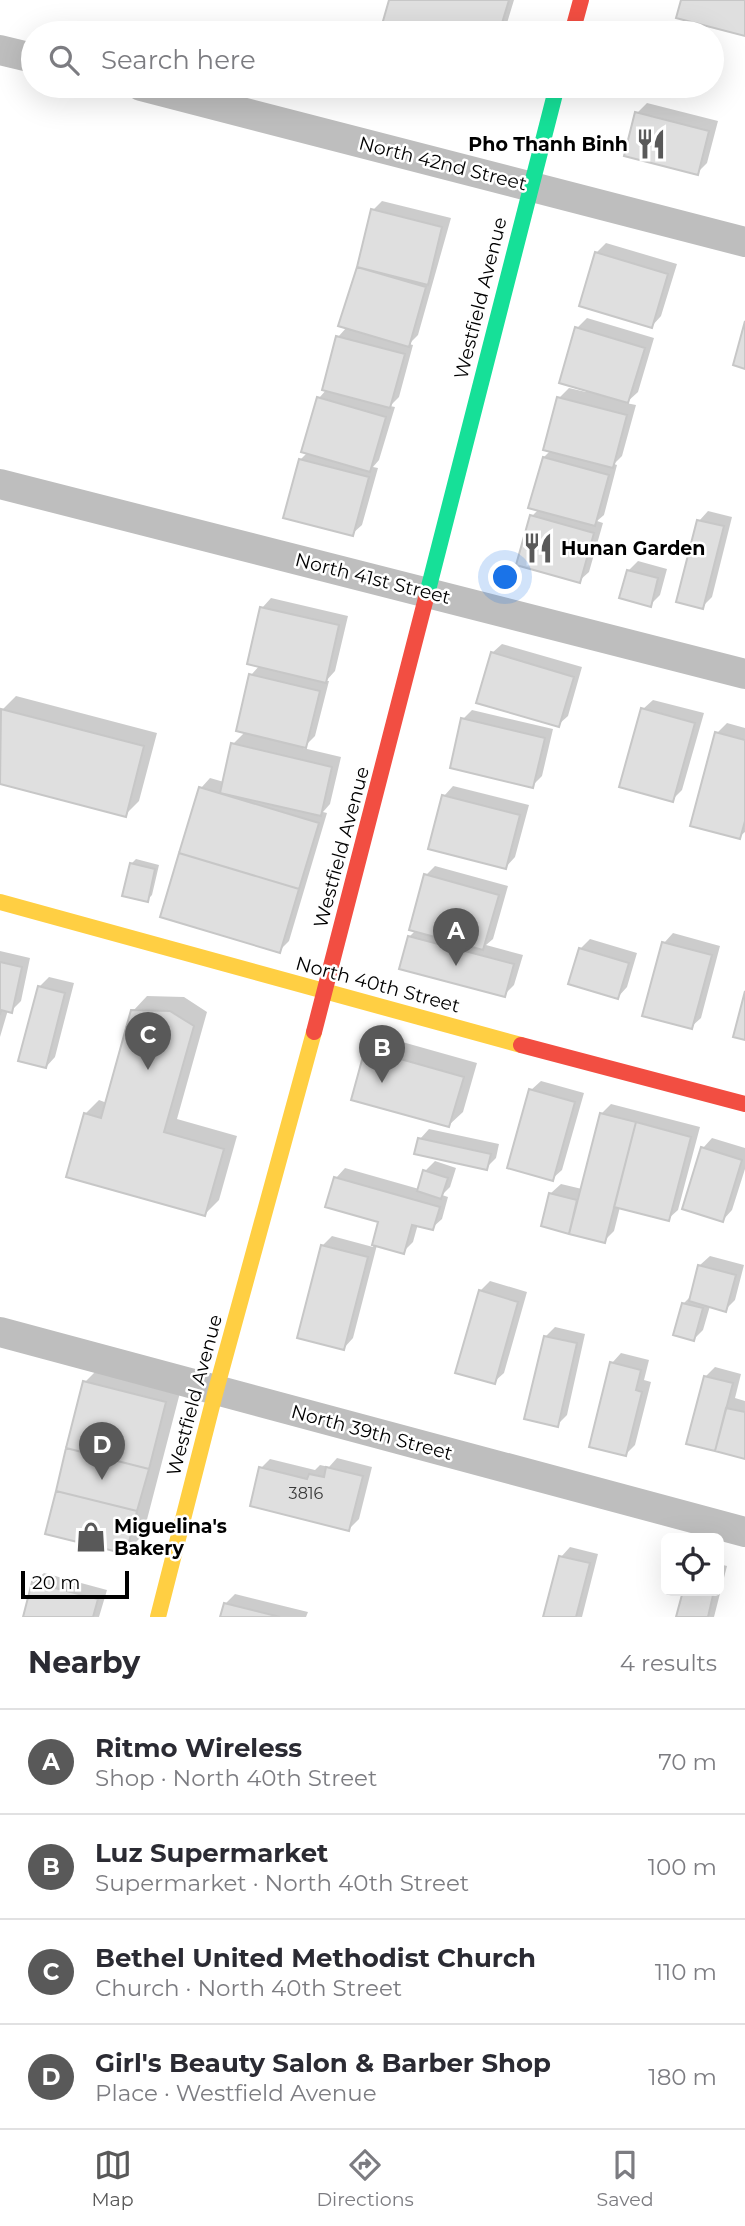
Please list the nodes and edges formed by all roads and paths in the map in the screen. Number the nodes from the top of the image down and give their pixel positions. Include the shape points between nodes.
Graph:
1 (581, 0) edge
2 (575, 21) edge
3 (0, 50) edge
4 (21, 55) edge
5 (188, 98) edge
6 (554, 98) edge
7 (530, 185) junction
8 (745, 242) edge
9 (0, 484) edge
10 (429, 592) junction
11 (745, 674) edge
12 (0, 902) edge
13 (325, 992) junction
14 (745, 1104) edge
15 (0, 1332) edge
16 (216, 1390) junction
17 (745, 1532) edge
18 (158, 1617) edge

1 - 2 street
3 - 4 street
5 - 7 street, North 42nd Street
6 - 7 street, Westfield Avenue
7 - 8 street, North 42nd Street
7 - 10 street, Westfield Avenue
9 - 10 street, North 41st Street
10 - 11 street, North 41st Street
10 - 13 street, Westfield Avenue
12 - 13 street, North 40th Street
13 - 14 street, North 40th Street
13 - 16 street, Westfield Avenue
15 - 16 street, North 39th Street
16 - 17 street, North 39th Street
16 - 18 street, Westfield Avenue

